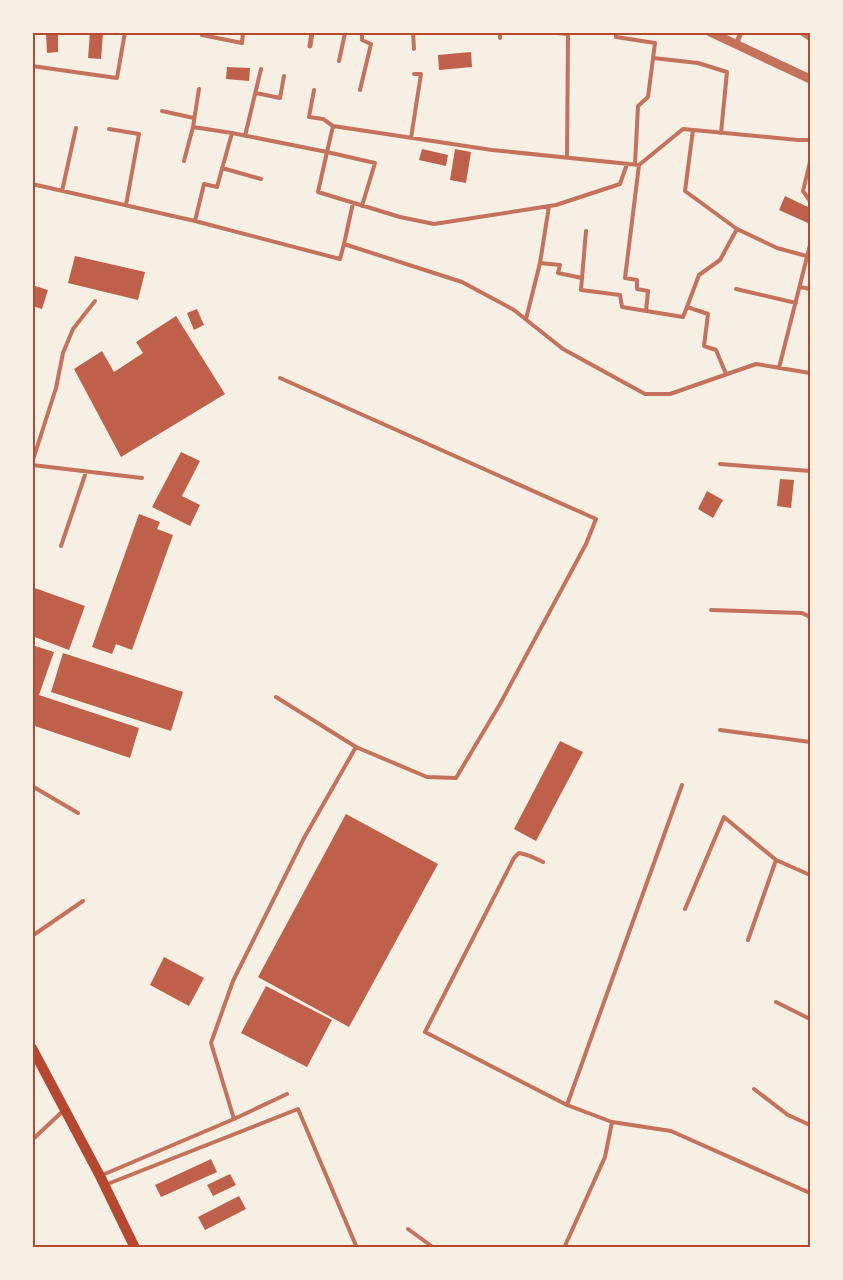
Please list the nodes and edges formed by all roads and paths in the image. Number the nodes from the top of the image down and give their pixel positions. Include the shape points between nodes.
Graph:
1 (125, 32) edge
2 (202, 32) edge
3 (243, 32) edge
4 (312, 32) edge
5 (338, 32) edge
6 (362, 32) edge
7 (413, 32) edge
8 (546, 32) edge
9 (616, 32) edge
10 (710, 32) edge
11 (741, 32) edge
12 (804, 32) edge
13 (810, 36) edge
14 (736, 45) junction
15 (310, 46) dead end
16 (414, 49) dead end
17 (653, 58) junction
18 (338, 61) dead end
19 (32, 66) edge
20 (261, 69) dead end
21 (414, 74) dead end
22 (284, 76) dead end
23 (810, 79) edge
24 (199, 89) dead end
25 (314, 90) dead end
26 (360, 90) dead end
27 (256, 93) junction
28 (162, 111) dead end
29 (194, 118) junction
30 (332, 126) junction
31 (193, 127) junction
32 (76, 128) dead end
33 (109, 129) dead end
34 (693, 130) junction
35 (232, 133) junction
36 (721, 133) junction
37 (245, 136) junction
38 (411, 138) junction
39 (810, 140) edge
40 (327, 152) junction
41 (567, 157) junction
42 (184, 161) dead end
43 (810, 162) edge
44 (627, 164) junction
45 (637, 165) junction
46 (222, 168) junction
47 (261, 179) dead end
48 (32, 184) edge
49 (62, 191) junction
50 (810, 201) edge
51 (353, 203) junction
52 (126, 205) junction
53 (362, 206) junction
54 (549, 206) junction
55 (194, 222) junction
56 (737, 229) junction
57 (586, 231) dead end
58 (344, 244) junction
59 (810, 245) edge
60 (809, 257) edge
61 (540, 263) junction
62 (582, 278) junction
63 (800, 287) junction
64 (736, 289) dead end
65 (810, 289) edge
66 (95, 301) dead end
67 (796, 303) junction
68 (687, 307) junction
69 (646, 311) junction
70 (526, 320) junction
71 (779, 368) junction
72 (810, 373) edge
73 (726, 374) junction
74 (280, 378) dead end
75 (32, 464) edge
76 (720, 464) dead end
77 (810, 471) edge
78 (86, 472) junction
79 (142, 478) dead end
80 (61, 546) dead end
81 (711, 610) dead end
82 (810, 617) edge
83 (276, 697) dead end
84 (720, 730) dead end
85 (810, 742) edge
86 (356, 747) junction
87 (682, 784) dead end
88 (32, 786) edge
89 (78, 813) dead end
90 (776, 860) junction
91 (543, 862) dead end
92 (810, 875) edge
93 (83, 901) dead end
94 (685, 909) dead end
95 (32, 936) edge
96 (748, 940) dead end
97 (776, 1002) dead end
98 (810, 1019) edge
99 (32, 1048) edge
100 (754, 1089) dead end
101 (287, 1094) dead end
102 (567, 1105) junction
103 (65, 1110) junction
104 (234, 1119) junction
105 (612, 1122) junction
106 (810, 1125) edge
107 (32, 1140) edge
108 (103, 1181) junction
109 (810, 1194) edge
110 (408, 1229) dead end
111 (135, 1248) edge
112 (357, 1248) edge
113 (434, 1248) edge
114 (564, 1248) edge

1 - 19 lane via 117,78
2 - 3 lane via 202,35 242,44
4 - 15 street
5 - 18 lane via 345,33
6 - 26 lane via 362,40 371,44
7 - 16 lane
8 - 41 lane via 568,34
9 - 17 lane via 616,37 655,43
10 - 14 street
11 - 14 street
12 - 13 street
14 - 23 street
17 - 36 lane via 698,63 727,72
17 - 45 lane via 648,97 638,106
20 - 27 lane
21 - 38 lane via 421,74
22 - 27 lane via 280,98
24 - 29 lane
25 - 30 lane via 309,117 323,119
27 - 37 lane
28 - 29 lane
29 - 31 lane
30 - 38 lane
30 - 40 lane
31 - 35 lane
31 - 42 lane
32 - 49 lane
33 - 52 lane via 139,134
34 - 36 lane
34 - 45 lane via 683,129
34 - 56 lane via 686,191
35 - 37 lane
35 - 46 lane
36 - 39 lane
37 - 40 lane
38 - 41 lane
40 - 51 lane via 318,192
40 - 53 lane via 375,162
41 - 44 lane
43 - 50 lane via 803,191
44 - 45 lane
44 - 54 lane via 620,184
45 - 69 lane via 625,278 637,280 637,290 648,292
46 - 47 lane
46 - 55 lane via 217,187 204,184
48 - 49 lane
49 - 52 lane
51 - 53 lane
51 - 58 lane
52 - 55 lane
53 - 54 lane via 434,224
54 - 61 lane
55 - 58 lane via 340,259
56 - 60 lane via 777,248
56 - 68 lane via 720,260 698,275
57 - 62 lane
58 - 70 lane via 462,282
59 - 60 lane
60 - 63 lane
61 - 62 lane via 560,265 558,273
61 - 70 lane
62 - 69 lane via 581,290 620,296 622,307
63 - 65 lane
63 - 67 lane
64 - 67 lane
66 - 75 lane via 73,329 63,354
67 - 71 lane
68 - 69 lane via 683,317
68 - 73 lane via 708,314 704,346 716,350
70 - 73 lane via 563,349 645,394 670,394
71 - 72 lane
71 - 73 lane via 756,364
74 - 86 lane via 596,519 586,544 500,704 456,778 427,777
75 - 78 lane
76 - 77 lane
78 - 79 lane
78 - 80 lane
81 - 82 lane via 802,613
83 - 86 lane
84 - 85 lane
86 - 104 lane via 304,838 233,981 211,1043
87 - 102 lane
88 - 89 lane
90 - 92 lane
90 - 94 lane via 724,817
90 - 96 lane
91 - 102 lane via 520,853 514,858 425,1032
93 - 95 lane
97 - 98 lane
99 - 103 main road
100 - 106 lane via 788,1115
101 - 104 lane
102 - 105 lane
103 - 107 lane
103 - 108 main road
104 - 108 lane
105 - 109 lane via 671,1131
105 - 114 lane via 605,1156
108 - 111 main road
108 - 112 lane via 298,1109
110 - 113 lane

